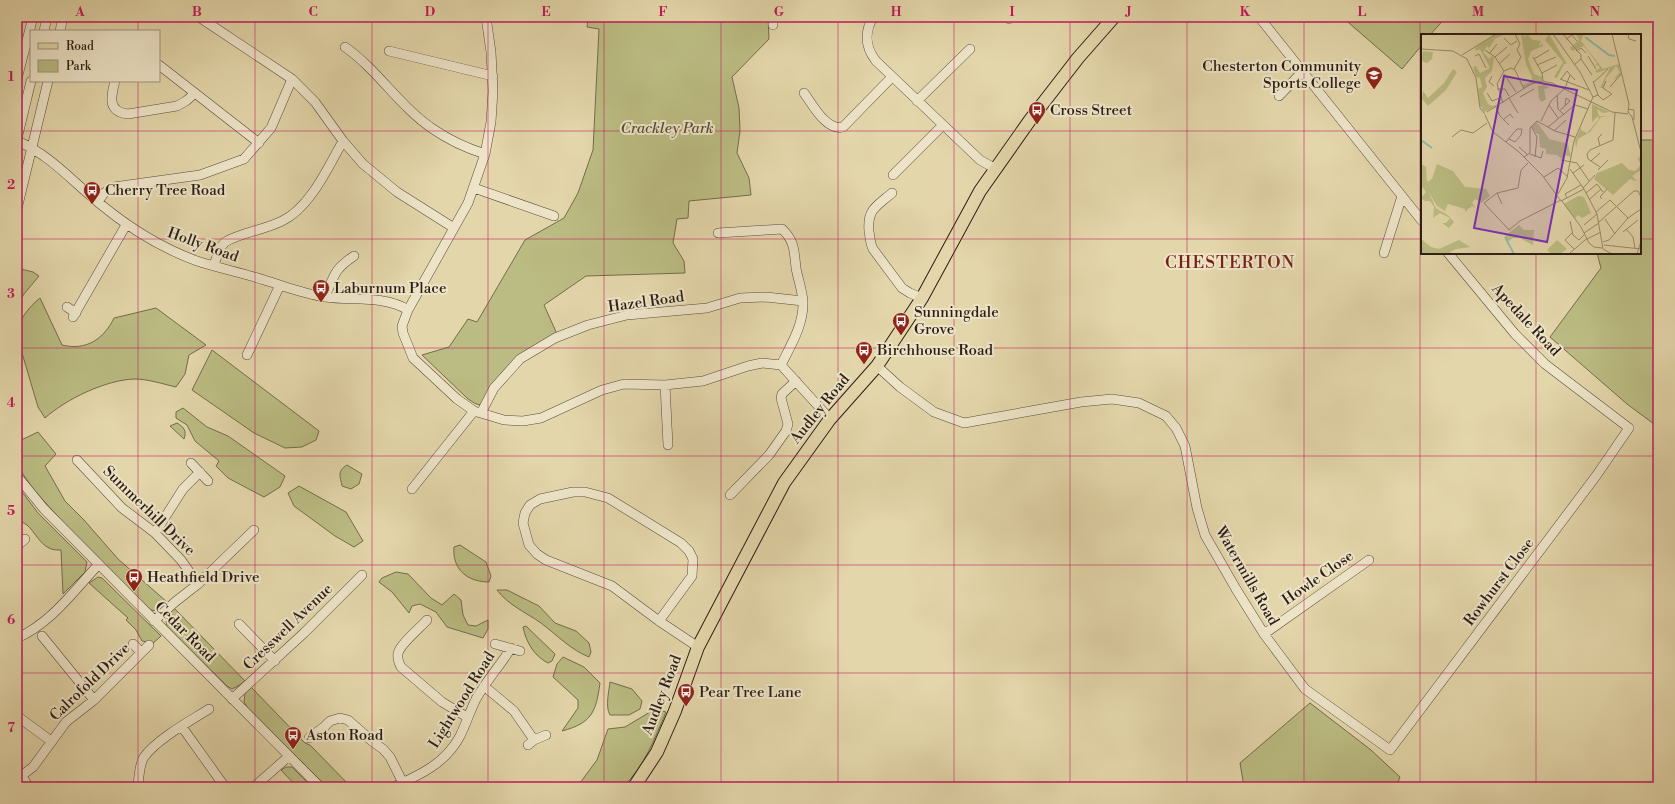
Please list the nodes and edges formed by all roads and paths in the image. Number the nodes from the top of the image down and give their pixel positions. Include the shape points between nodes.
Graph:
1 (33, 17) edge
2 (47, 17) edge
3 (63, 17) edge
4 (199, 17) edge
5 (486, 17) edge
6 (873, 17) edge
7 (1114, 17) edge
8 (1259, 17) edge
9 (44, 30) edge
10 (60, 30) edge
11 (345, 47) dead end
12 (970, 49) dead end
13 (389, 51) dead end
14 (160, 66) edge
15 (1302, 72) junction
16 (493, 76) junction
17 (892, 77) junction
18 (17, 79) edge
19 (292, 79) junction
20 (32, 82) edge
21 (48, 82) edge
22 (115, 82) edge
23 (195, 93) junction
24 (804, 93) dead end
25 (1279, 96) dead end
26 (917, 102) junction
27 (943, 125) junction
28 (17, 140) edge
29 (343, 141) junction
30 (258, 143) junction
31 (32, 149) junction
32 (485, 154) junction
33 (996, 169) junction
34 (893, 175) dead end
35 (474, 188) junction
36 (892, 193) dead end
37 (1402, 196) junction
38 (98, 202) junction
39 (17, 209) edge
40 (554, 216) dead end
41 (1421, 220) edge
42 (126, 225) junction
43 (454, 228) junction
44 (718, 233) dead end
45 (1384, 253) dead end
46 (1449, 254) edge
47 (354, 256) dead end
48 (214, 265) junction
49 (280, 285) junction
50 (326, 297) junction
51 (922, 298) junction
52 (803, 301) junction
53 (67, 307) dead end
54 (408, 310) junction
55 (247, 355) dead end
56 (782, 365) junction
57 (877, 366) junction
58 (796, 380) junction
59 (664, 385) junction
60 (478, 412) junction
61 (830, 418) junction
62 (1629, 428) joint
63 (668, 445) dead end
64 (77, 460) dead end
65 (191, 463) dead end
66 (200, 472) junction
67 (17, 476) edge
68 (208, 481) dead end
69 (412, 489) dead end
70 (730, 495) dead end
71 (254, 530) dead end
72 (155, 533) junction
73 (25, 539) dead end
74 (17, 546) edge
75 (1369, 560) dead end
76 (98, 565) junction
77 (362, 574) dead end
78 (198, 584) junction
79 (427, 620) dead end
80 (154, 621) junction
81 (659, 621) junction
82 (239, 624) dead end
83 (1264, 634) junction
84 (18, 635) edge
85 (42, 636) dead end
86 (133, 644) dead end
87 (149, 644) dead end
88 (495, 644) dead end
89 (698, 647) junction
90 (142, 652) junction
91 (275, 661) junction
92 (484, 686) junction
93 (232, 699) junction
94 (94, 700) junction
95 (209, 709) dead end
96 (17, 716) edge
97 (467, 717) junction
98 (182, 727) junction
99 (318, 732) junction
100 (546, 735) dead end
101 (309, 738) dead end
102 (326, 738) dead end
103 (51, 741) junction
104 (1390, 750) joint
105 (289, 756) junction
106 (19, 777) edge
107 (403, 783) junction
108 (29, 787) edge
109 (138, 787) edge
110 (225, 787) edge
111 (254, 787) edge
112 (320, 787) edge
113 (394, 787) edge
114 (634, 787) edge

1 - 18 street
2 - 9 street
3 - 10 street
4 - 19 street
5 - 16 street
6 - 17 street via 866,35 869,51
7 - 33 main road, Audley Road via 1083,52
8 - 15 street
11 - 32 street via 370,66 432,129 463,147
12 - 26 street
13 - 16 street
14 - 23 street
15 - 25 street
15 - 37 street
16 - 32 street via 491,122
17 - 24 street via 843,127 839,128 829,125
17 - 26 street
19 - 29 street via 316,102
19 - 30 street via 271,128
20 - 28 street
21 - 31 street
22 - 23 street via 111,101 114,109 120,113 177,106
23 - 30 street
26 - 27 street
27 - 33 street via 980,160
27 - 34 street
28 - 31 street, Holly Road
29 - 43 street via 363,164 397,192
29 - 48 street via 315,189 297,210 282,221 225,242
30 - 38 street via 244,159 200,175 114,187 104,193
31 - 38 street, Holly Road
31 - 39 street
32 - 35 street
33 - 51 main road, Audley Road via 969,210
35 - 40 street
35 - 43 street
36 - 51 street via 869,215 870,242 902,288
37 - 41 street
37 - 45 street
38 - 42 street, Holly Road
42 - 48 street, Holly Road via 170,250
42 - 53 street via 74,315
43 - 54 street
44 - 52 street via 782,229 793,243
46 - 62 street, Apedale Road via 1515,334 1545,364
47 - 50 street via 341,265 334,274
48 - 49 street, Holly Road
49 - 50 street, Holly Road
49 - 55 street
50 - 54 street, Holly Road via 384,301
51 - 57 main road, Audley Road
52 - 56 street via 798,329
52 - 60 street, Hazel Road via 766,297 740,298 707,308 627,315 588,325 555,338 520,359 494,388
54 - 60 street via 402,326 413,358 457,398
56 - 58 street
56 - 59 street via 748,366 703,381
57 - 61 main road, Audley Road
57 - 83 street, Watermills Road via 934,412 964,423 1081,402 1112,399 1139,403 1166,416 1186,446 1197,508 1205,535
58 - 61 street
58 - 70 street via 781,398 788,424 786,431 769,455
59 - 60 street via 624,384 602,390 541,418 529,420 504,420
59 - 63 street
60 - 69 street, Hazel Road
61 - 89 main road, Audley Road via 784,482
62 - 104 street, Rowhurst Close via 1596,476
64 - 72 street, Summerhill Drive via 122,508
65 - 66 street
66 - 68 street
66 - 72 street via 183,490
67 - 76 street, Cedar Road via 44,509
71 - 78 street
72 - 78 street, Summerhill Drive via 181,560
73 - 74 street
75 - 83 street, Howle Close
76 - 80 street, Cedar Road
76 - 84 street via 52,614 35,628
77 - 91 street, Cresswell Avenue
78 - 80 street
79 - 97 street via 400,648 398,660 401,667 442,702
80 - 93 street, Cedar Road
81 - 81 street via 612,586 537,554 529,546 523,523 530,505 540,499 560,494 598,494 681,543 693,559 692,576
81 - 89 street
82 - 91 street
83 - 104 street, Watermills Road via 1305,688
85 - 94 street
86 - 90 street
87 - 90 street, Calrofold Drive
88 - 92 street, Lightwood Road via 515,650
89 - 114 main road, Audley Road via 657,752
90 - 94 street, Calrofold Drive
91 - 93 street, Cresswell Avenue
92 - 97 street, Lightwood Road
92 - 100 street via 514,711 531,742
93 - 105 street, Cedar Road
94 - 103 street, Calrofold Drive via 66,722
95 - 98 street
96 - 103 street
97 - 107 street, Lightwood Road via 460,736 440,762
98 - 109 street via 156,744 144,758 139,772
98 - 110 street
99 - 101 street
99 - 102 street
99 - 107 street via 330,721 340,718 348,720 390,757
103 - 106 street, Calrofold Drive via 33,767
105 - 111 street
105 - 112 street, Cedar Road
106 - 108 street
107 - 113 street, Lightwood Road

